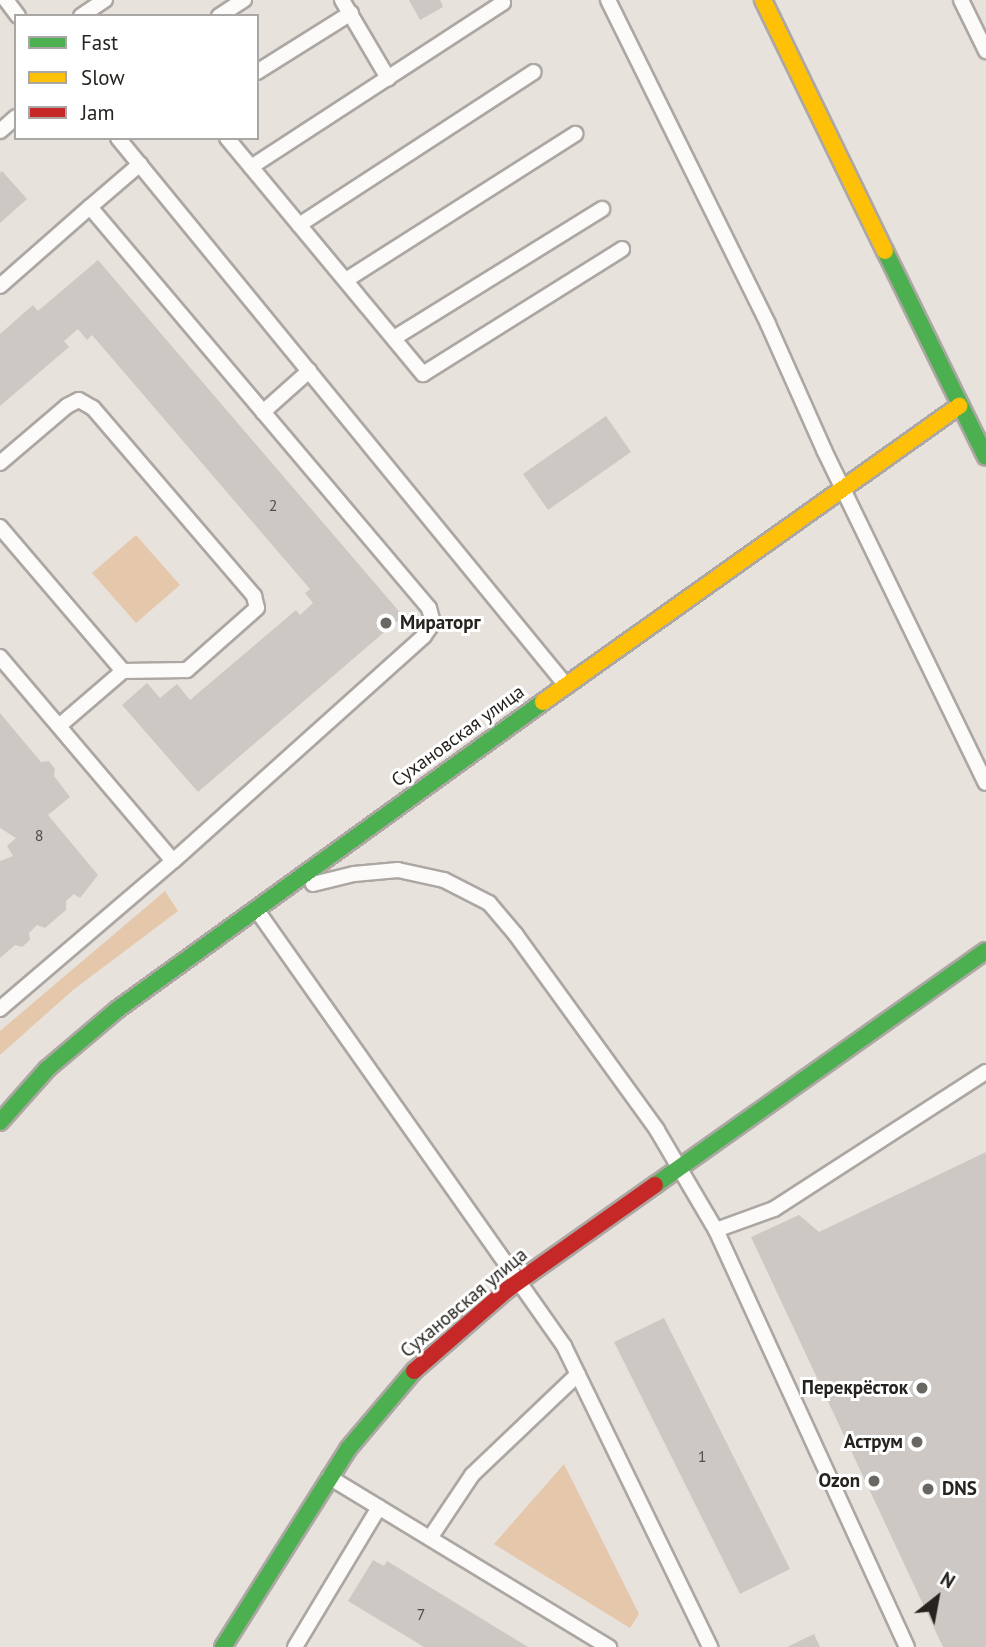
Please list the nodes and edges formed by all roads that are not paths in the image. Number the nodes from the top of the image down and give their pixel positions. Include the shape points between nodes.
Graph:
1 (105, 0) edge
2 (243, 0) edge
3 (342, 0) edge
4 (608, 0) edge
5 (763, 0) edge
6 (961, 0) edge
7 (503, 3) dead end
8 (351, 13) junction
9 (84, 14) edge
10 (222, 14) edge
11 (986, 51) edge
12 (259, 71) edge
13 (534, 72) dead end
14 (388, 78) junction
15 (14, 119) edge
16 (0, 131) edge
17 (575, 134) dead end
18 (120, 140) edge
19 (229, 140) edge
20 (140, 164) junction
21 (251, 167) junction
22 (90, 207) junction
23 (602, 209) dead end
24 (299, 225) junction
25 (622, 249) dead end
26 (345, 280) junction
27 (0, 286) edge
28 (394, 338) junction
29 (309, 371) junction
30 (959, 406) junction
31 (263, 412) junction
32 (986, 457) edge
33 (0, 463) edge
34 (841, 486) junction
35 (0, 527) edge
36 (0, 657) edge
37 (123, 671) junction
38 (565, 684) junction
39 (59, 726) junction
40 (986, 783) edge
41 (173, 861) junction
42 (274, 894) junction
43 (255, 908) junction
44 (986, 951) edge
45 (0, 1009) edge
46 (986, 1072) edge
47 (0, 1122) edge
48 (680, 1171) junction
49 (716, 1230) junction
50 (519, 1282) junction
51 (578, 1374) junction
52 (329, 1477) junction
53 (379, 1507) junction
54 (430, 1538) junction
55 (223, 1647) edge
56 (295, 1647) edge
57 (609, 1647) edge
58 (710, 1647) edge
59 (907, 1647) edge

1 - 9 lane
2 - 10 lane
3 - 8 lane
4 - 34 lane via 768,324
5 - 30 street
6 - 11 lane
7 - 14 lane
8 - 12 lane
8 - 14 lane
13 - 24 lane
14 - 21 lane
15 - 16 lane
17 - 26 lane
18 - 20 lane
19 - 21 lane
20 - 22 lane
20 - 29 lane
21 - 24 lane
22 - 27 lane
22 - 31 lane
23 - 28 lane
24 - 26 lane
25 - 28 lane via 423,374
26 - 28 lane
29 - 31 lane
29 - 38 lane
30 - 32 street
30 - 34 street, Сухановская улица
31 - 41 lane via 429,608 433,623 425,636
33 - 37 lane via 79,400 93,408 254,596 257,608 251,618 187,670
34 - 38 street, Сухановская улица
34 - 40 lane
35 - 37 lane
36 - 39 lane
37 - 39 lane
38 - 42 street, Сухановская улица
39 - 41 lane
41 - 45 lane
42 - 43 street, Сухановская улица
42 - 48 lane via 354,874 398,870 444,880 489,903 605,1055
43 - 47 street, Сухановская улица via 118,1009 47,1069
43 - 50 lane
44 - 48 street, Сухановская улица
46 - 49 lane via 774,1209
48 - 49 lane
48 - 50 street, Сухановская улица
49 - 59 lane
50 - 51 lane
50 - 52 street, Сухановская улица via 418,1366
51 - 54 lane via 472,1475
51 - 58 lane
52 - 53 lane
52 - 55 street, Сухановская улица
53 - 54 lane
53 - 56 lane
54 - 57 lane

